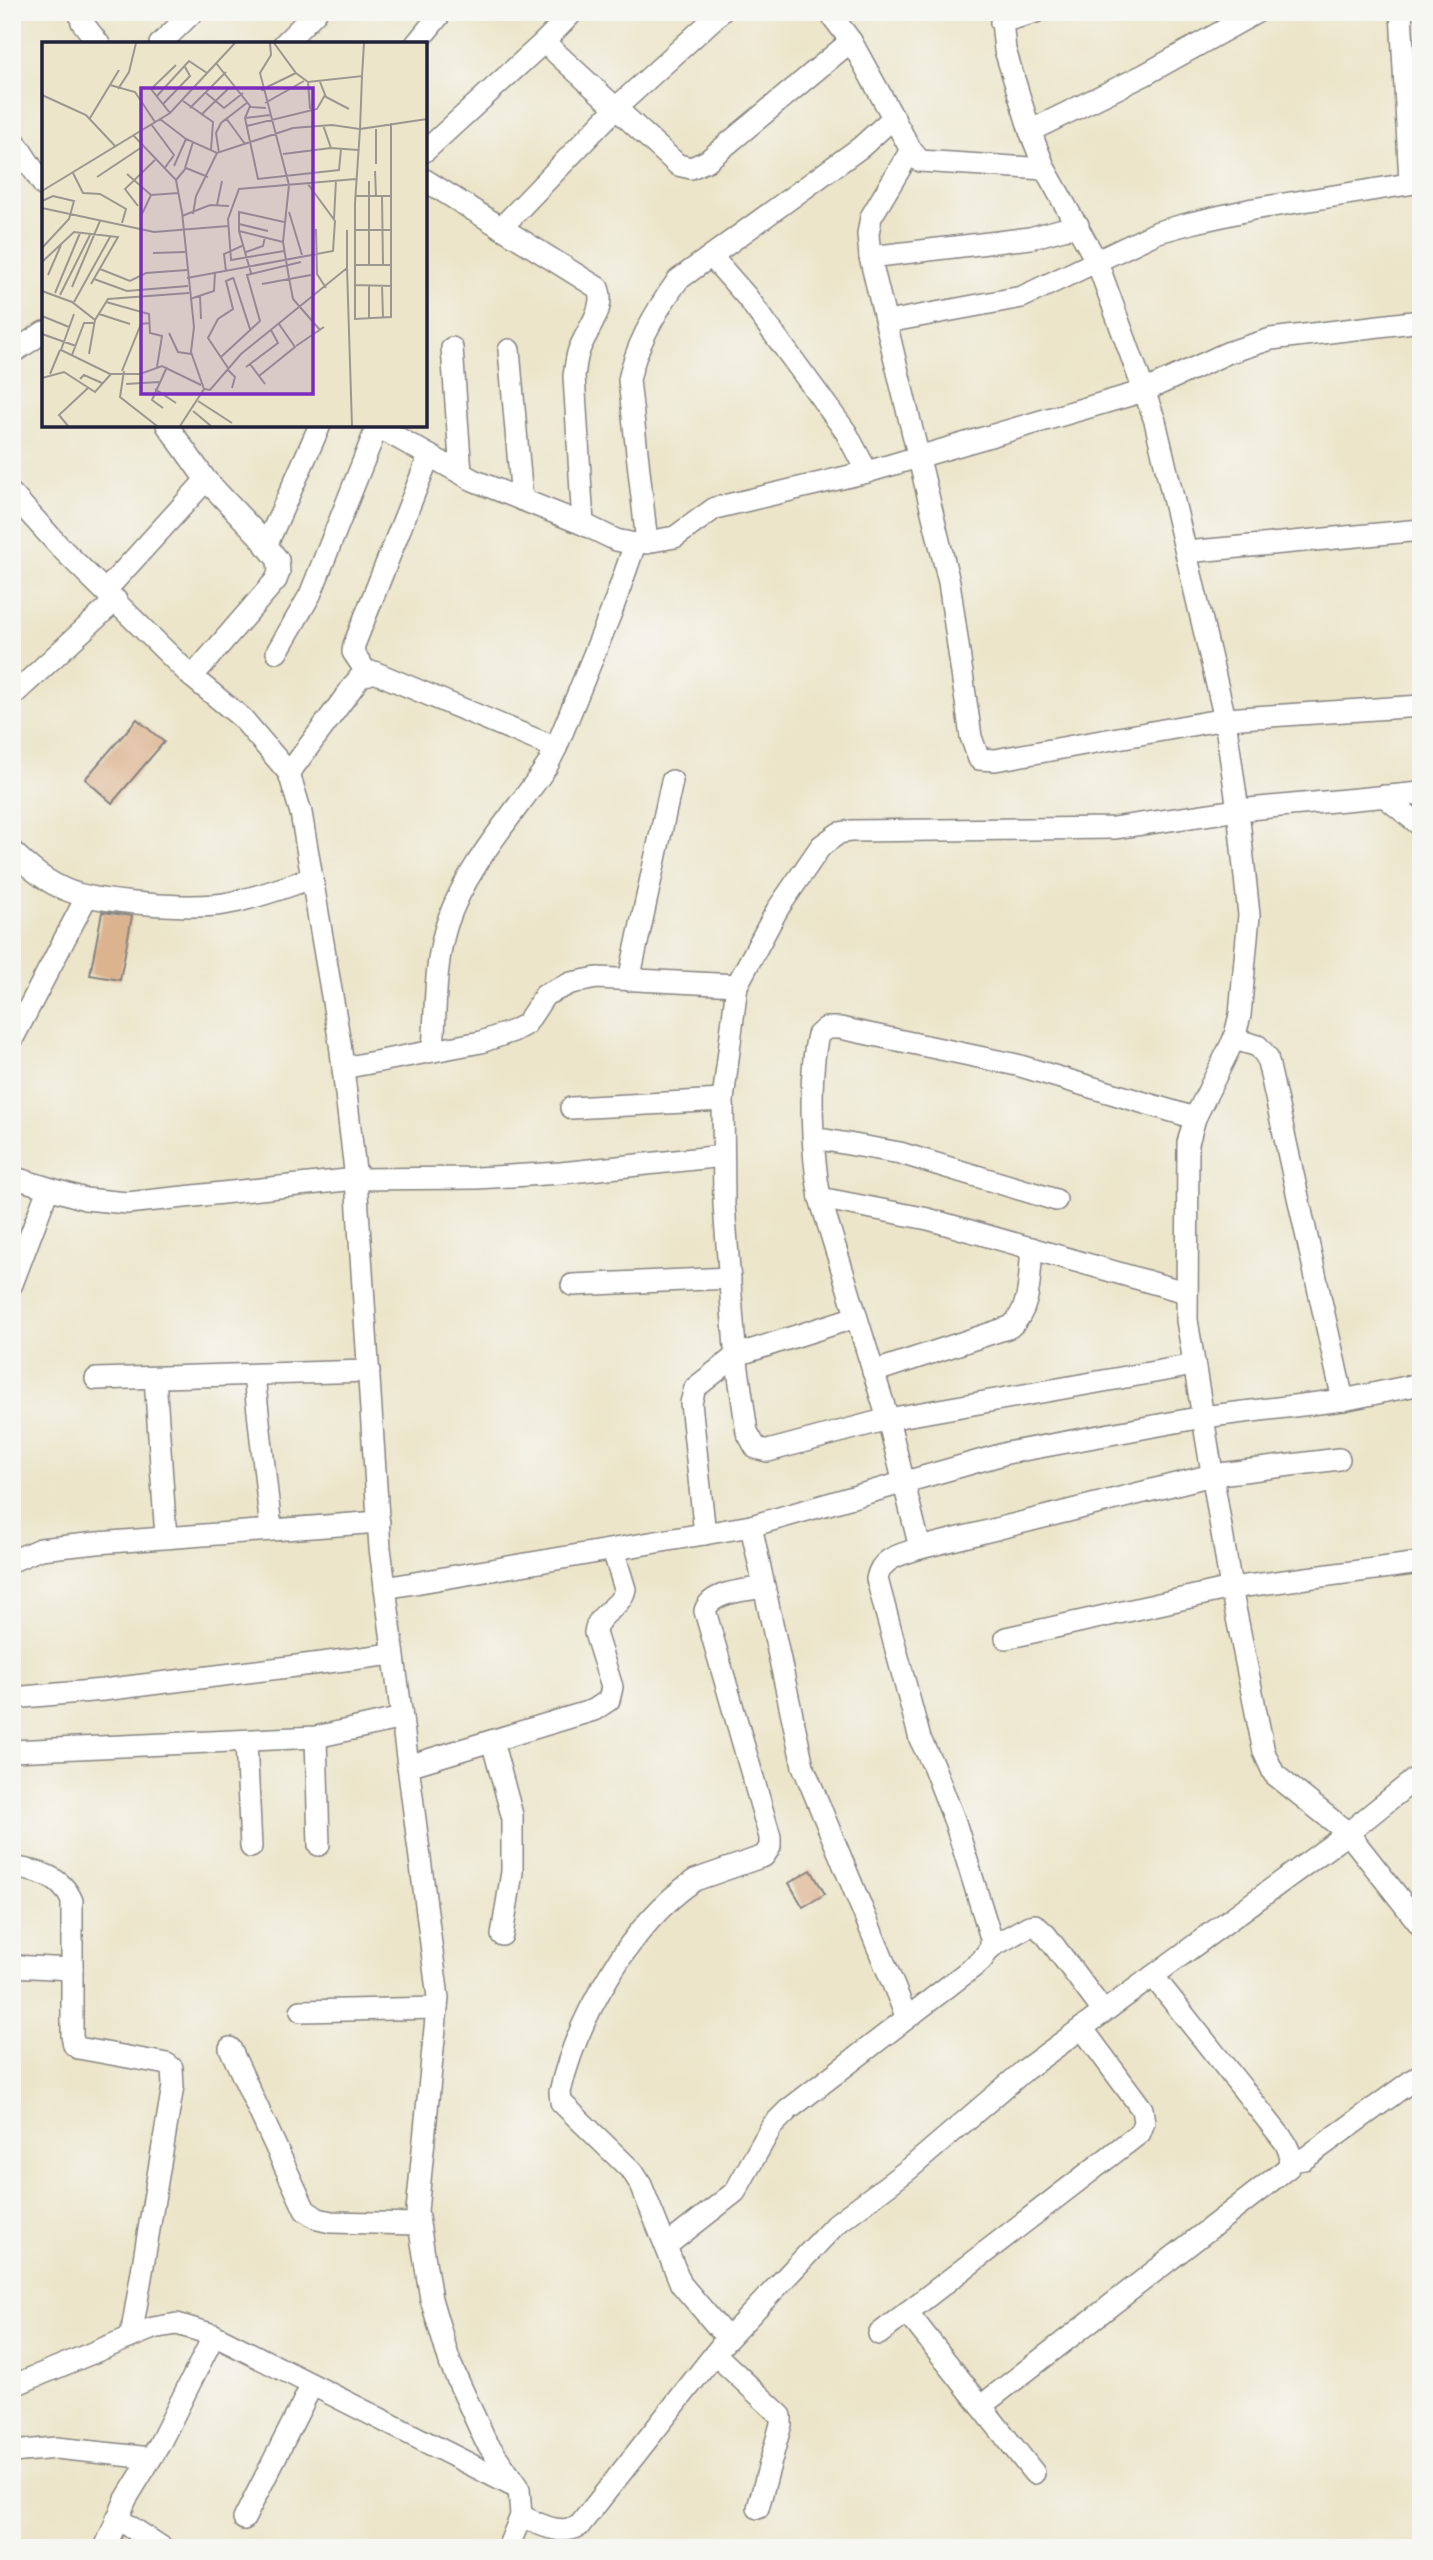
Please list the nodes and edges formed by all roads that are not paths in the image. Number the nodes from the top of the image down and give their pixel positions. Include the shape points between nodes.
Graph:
1 (79, 12) edge
2 (193, 12) edge
3 (316, 12) edge
4 (442, 12) edge
5 (573, 12) edge
6 (721, 12) edge
7 (829, 12) edge
8 (1035, 12) edge
9 (1256, 12) edge
10 (1401, 12) edge
11 (1001, 17) edge
12 (851, 41) junction
13 (97, 42) edge
14 (162, 42) edge
15 (286, 42) edge
16 (418, 42) edge
17 (544, 42) junction
18 (617, 107) junction
19 (894, 117) junction
20 (1030, 131) junction
21 (12, 137) edge
22 (427, 149) edge
23 (911, 150) junction
24 (1045, 169) junction
25 (427, 181) edge
26 (1415, 182) edge
27 (42, 183) edge
28 (1079, 225) junction
29 (501, 228) junction
30 (712, 257) junction
31 (870, 257) junction
32 (1097, 262) junction
33 (1421, 321) edge
34 (887, 322) junction
35 (42, 333) edge
36 (453, 348) dead end
37 (509, 350) dead end
38 (12, 353) edge
39 (1144, 391) junction
40 (168, 427) edge
41 (319, 427) edge
42 (376, 427) edge
43 (378, 427) edge
44 (429, 456) junction
45 (917, 458) junction
46 (867, 472) junction
47 (461, 473) junction
48 (206, 480) junction
49 (12, 494) edge
50 (522, 500) junction
51 (583, 524) junction
52 (1421, 530) edge
53 (641, 543) junction
54 (267, 546) junction
55 (1186, 552) junction
56 (111, 595) junction
57 (277, 652) dead end
58 (367, 673) junction
59 (192, 677) junction
60 (12, 696) edge
61 (1421, 706) edge
62 (1225, 719) junction
63 (556, 748) junction
64 (289, 773) junction
65 (672, 781) dead end
66 (1421, 793) edge
67 (1384, 796) junction
68 (1238, 810) junction
69 (1421, 826) edge
70 (12, 851) edge
71 (312, 878) junction
72 (86, 898) junction
73 (629, 979) junction
74 (737, 985) junction
75 (1234, 1039) junction
76 (12, 1040) edge
77 (433, 1051) junction
78 (343, 1068) junction
79 (723, 1100) junction
80 (571, 1108) dead end
81 (1195, 1118) junction
82 (814, 1138) junction
83 (723, 1156) junction
84 (12, 1177) edge
85 (356, 1179) junction
86 (48, 1189) junction
87 (820, 1198) junction
88 (1056, 1200) dead end
89 (1032, 1248) junction
90 (730, 1278) junction
91 (12, 1284) edge
92 (572, 1285) dead end
93 (1185, 1292) junction
94 (856, 1317) junction
95 (737, 1355) junction
96 (1194, 1365) junction
97 (369, 1371) junction
98 (873, 1372) junction
99 (254, 1376) junction
100 (155, 1378) junction
101 (96, 1379) dead end
102 (1421, 1384) edge
103 (1343, 1400) junction
104 (1203, 1417) junction
105 (888, 1419) junction
106 (1339, 1459) dead end
107 (1212, 1475) junction
108 (904, 1481) junction
109 (379, 1522) junction
110 (751, 1526) junction
111 (271, 1529) junction
112 (705, 1534) junction
113 (166, 1537) junction
114 (920, 1548) junction
115 (613, 1549) junction
116 (12, 1561) edge
117 (1420, 1563) edge
118 (764, 1587) junction
119 (385, 1588) junction
120 (1231, 1588) junction
121 (1006, 1638) dead end
122 (393, 1654) junction
123 (12, 1698) edge
124 (402, 1718) junction
125 (316, 1737) junction
126 (246, 1741) junction
127 (492, 1741) junction
128 (12, 1751) edge
129 (408, 1766) junction
130 (1421, 1774) edge
131 (1348, 1833) junction
132 (318, 1845) dead end
133 (251, 1847) dead end
134 (12, 1867) edge
135 (1421, 1926) edge
136 (502, 1935) dead end
137 (991, 1947) junction
138 (12, 1966) edge
139 (72, 1969) junction
140 (1153, 1976) junction
141 (437, 2008) junction
142 (301, 2011) dead end
143 (1103, 2011) junction
144 (907, 2018) junction
145 (1082, 2028) junction
146 (230, 2048) dead end
147 (1421, 2074) edge
148 (1291, 2161) junction
149 (418, 2224) junction
150 (666, 2246) junction
151 (907, 2312) junction
152 (878, 2334) dead end
153 (214, 2335) junction
154 (131, 2337) junction
155 (721, 2346) junction
156 (312, 2385) junction
157 (12, 2386) edge
158 (981, 2406) junction
159 (12, 2452) edge
160 (151, 2458) junction
161 (1034, 2473) dead end
162 (519, 2489) junction
163 (758, 2508) dead end
164 (521, 2516) junction
165 (117, 2518) junction
166 (244, 2519) dead end
167 (105, 2548) edge
168 (163, 2548) edge
169 (508, 2548) edge

1 - 13 street
2 - 14 street
3 - 15 street
4 - 16 street
5 - 17 street
6 - 18 street
7 - 12 street
8 - 11 street
9 - 20 street via 1144,75
10 - 26 street
11 - 20 street via 1005,50
12 - 18 street via 699,166 678,165
12 - 19 street
17 - 18 street
17 - 22 street
18 - 29 street
19 - 23 street
19 - 30 street via 861,147
20 - 24 street
21 - 27 street
23 - 24 street via 920,161 932,164
23 - 31 street via 871,217
24 - 28 street
25 - 29 street
26 - 32 street via 1191,223 1158,232
28 - 31 street via 1030,239
28 - 32 street
29 - 51 street via 593,283 601,295 577,355 575,376
30 - 46 street via 846,432
30 - 53 street via 678,280 667,294 632,363 629,389
31 - 34 street
32 - 34 street via 1022,297
32 - 39 street
33 - 39 street via 1271,339 1227,353
34 - 45 street
35 - 38 street
36 - 47 street
37 - 50 street
39 - 45 street
39 - 55 street
40 - 48 street
41 - 54 street
42 - 57 street via 310,595
43 - 44 street
44 - 47 street
44 - 58 street via 354,645
45 - 46 street
45 - 62 street via 949,582 971,737 979,759 995,760
46 - 53 street via 716,508 675,537
47 - 50 street
48 - 54 street
48 - 56 street
49 - 56 street
50 - 51 street
51 - 53 street via 615,540
52 - 55 street
53 - 63 street
54 - 59 street via 278,560 276,580
55 - 62 street
56 - 59 street
56 - 60 street
58 - 63 street via 374,672
58 - 64 street
59 - 64 street via 242,718
61 - 62 street
62 - 68 street
63 - 77 street via 478,864 447,924
64 - 71 street
65 - 73 street
66 - 67 street
67 - 68 street
67 - 69 street
68 - 74 street via 1114,828 839,834 821,846 777,910
68 - 75 street via 1249,915
70 - 72 street via 53,883
71 - 72 street via 228,904
71 - 78 street
72 - 76 street
73 - 74 street
73 - 77 street via 597,978 554,989 526,1024 513,1031
74 - 79 street
75 - 81 street
75 - 103 street via 1258,1046 1267,1057
77 - 78 street
78 - 85 street
79 - 80 street
79 - 83 street
81 - 82 street via 1017,1065 826,1028 814,1049
81 - 93 street via 1188,1143
82 - 87 street
82 - 88 street via 900,1153
83 - 85 street via 562,1173
83 - 90 street
84 - 86 street
85 - 86 street via 127,1203
85 - 97 street
86 - 91 street
87 - 89 street via 928,1219
87 - 94 street
89 - 93 street
89 - 98 street via 1026,1302 1019,1320
90 - 92 street
90 - 95 street
93 - 96 street
94 - 95 street
94 - 98 street
95 - 105 street via 747,1432 756,1448 768,1451
95 - 112 street via 695,1388 692,1396
96 - 104 street
96 - 105 street
97 - 99 street
97 - 109 street
98 - 105 street
99 - 100 street
99 - 111 street
100 - 101 street
100 - 113 street
102 - 103 street
103 - 104 street
104 - 107 street
104 - 108 street via 1007,1453
105 - 108 street
106 - 107 street
107 - 114 street
107 - 120 street
108 - 110 street
108 - 114 street
109 - 111 street
109 - 119 street
110 - 112 street
110 - 118 street
111 - 113 street
112 - 115 street
113 - 116 street via 40,1549
114 - 137 street via 885,1561 877,1580 920,1739 955,1822
115 - 119 street
115 - 127 street via 624,1595 596,1626 612,1687 609,1700 594,1710
117 - 120 street
118 - 144 street via 803,1766
118 - 150 street via 715,1598 705,1611 771,1837 770,1847 764,1856 695,1880 640,1931 587,2013 560,2092 561,2102 633,2172
119 - 122 street
120 - 121 street
120 - 131 street via 1269,1767
122 - 123 street
122 - 124 street
124 - 125 street
124 - 129 street
125 - 126 street
125 - 132 street
126 - 128 street
126 - 133 street
127 - 129 street
127 - 136 street via 512,1815 512,1872
129 - 141 street
130 - 131 street
131 - 135 street
131 - 140 street
134 - 139 street via 39,1872 67,1889 72,1901
137 - 143 street via 1035,1925
137 - 144 street via 981,1961
138 - 139 street
139 - 154 street via 74,2045 167,2064 173,2074
140 - 143 street
140 - 148 street via 1284,2142
141 - 142 street
141 - 149 street
143 - 145 street
144 - 150 street via 788,2110 772,2126 735,2192
145 - 151 street via 1142,2109 1140,2133
145 - 155 street via 836,2224
146 - 149 street via 305,2210 331,2222
147 - 148 street via 1304,2160
148 - 158 street
149 - 162 street via 431,2300 450,2362 485,2440
150 - 155 street via 681,2284
151 - 152 street
151 - 158 street
153 - 154 street via 177,2324
153 - 156 street
153 - 160 street
154 - 157 street
155 - 163 street via 780,2416
155 - 164 street via 579,2526 557,2530
156 - 162 street
156 - 166 street
158 - 161 street
159 - 160 street via 56,2448
160 - 165 street
162 - 164 street
164 - 169 street
165 - 167 street
165 - 168 street

